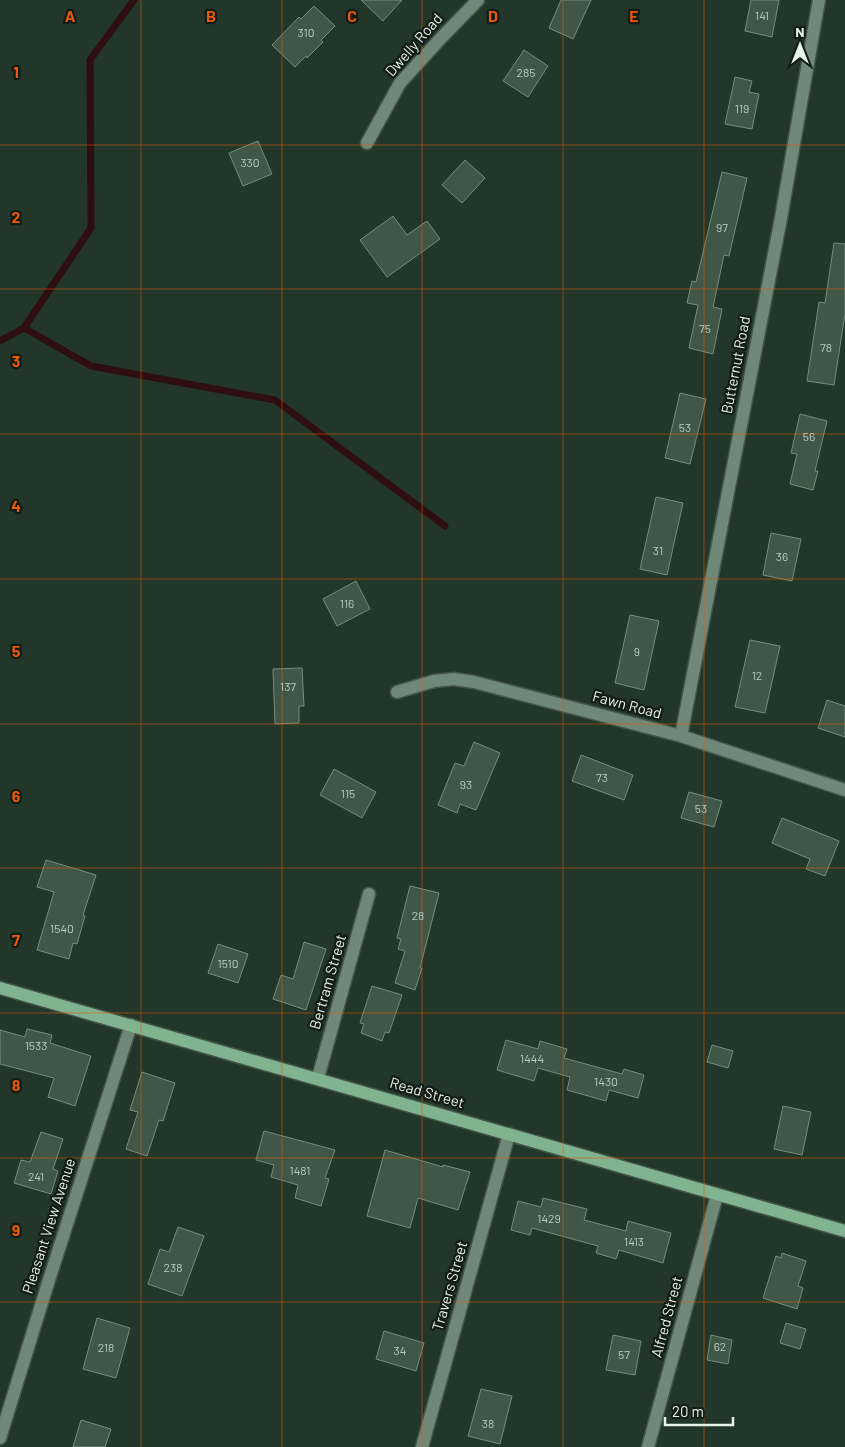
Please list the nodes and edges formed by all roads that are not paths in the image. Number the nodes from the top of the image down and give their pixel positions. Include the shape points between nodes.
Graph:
1 (478, 0) edge
2 (819, 0) edge
3 (368, 143) dead end
4 (397, 692) dead end
5 (681, 736) junction
6 (845, 790) edge
7 (370, 894) dead end
8 (0, 988) edge
9 (131, 1025) junction
10 (318, 1078) junction
11 (509, 1134) junction
12 (717, 1195) junction
13 (845, 1231) edge
14 (0, 1438) edge
15 (422, 1447) edge
16 (648, 1447) edge

1 - 3 street, Dwelly Road via 400,83
2 - 5 street, Butternut Road via 781,218
4 - 5 street, Fawn Road via 434,681 467,681
5 - 6 street, Fawn Road
7 - 10 street, Bertram Street
8 - 9 main road, Read Street
9 - 10 main road, Read Street
9 - 14 street, Pleasant View Avenue
10 - 11 main road, Read Street
11 - 12 main road, Read Street
11 - 15 street, Travers Street
12 - 13 main road, Read Street
12 - 16 street, Alfred Street

